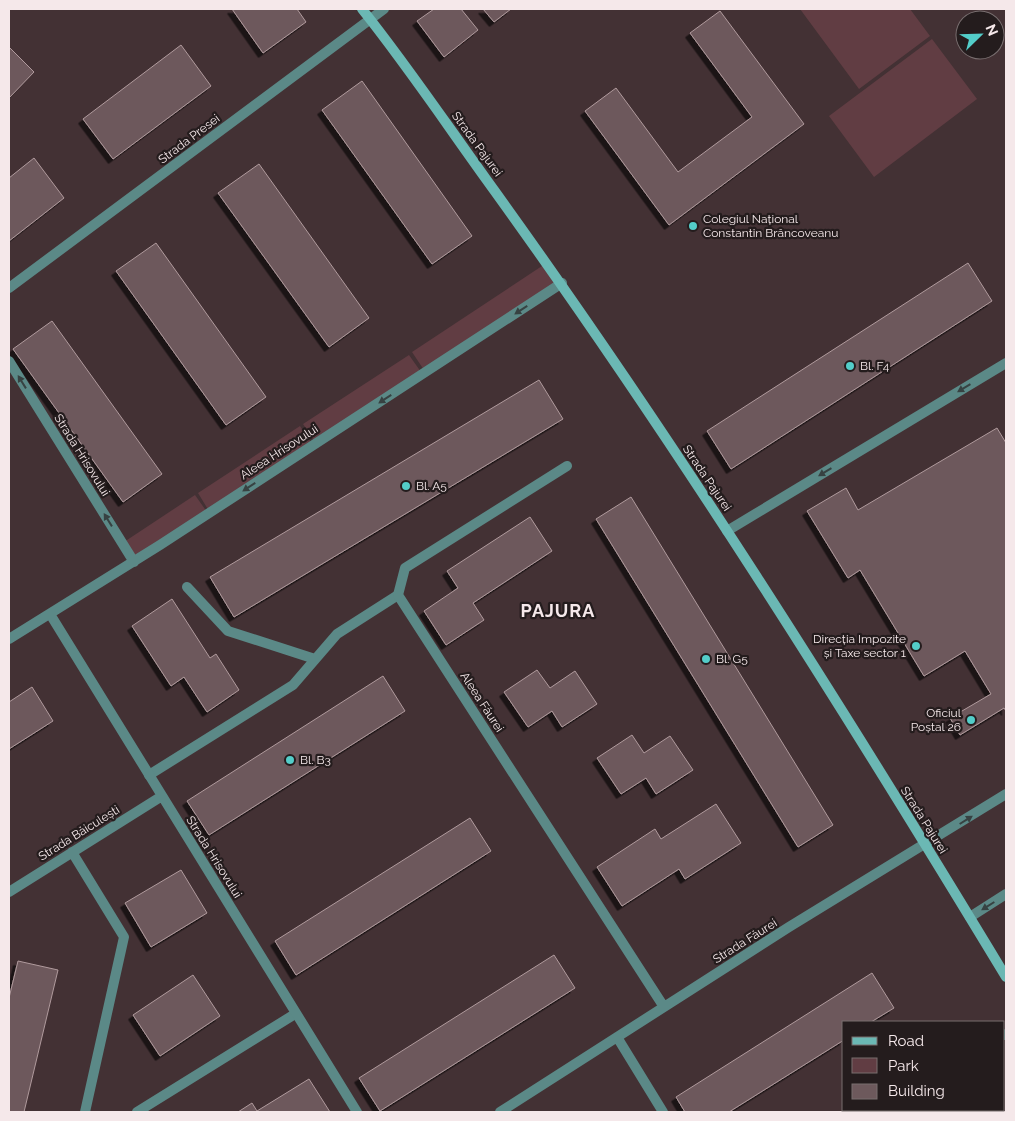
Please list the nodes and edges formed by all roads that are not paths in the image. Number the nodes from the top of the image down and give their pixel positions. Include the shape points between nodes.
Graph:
1 (362, 9) edge
2 (384, 9) edge
3 (371, 19) junction
4 (562, 283) junction
5 (9, 288) edge
6 (9, 361) edge
7 (1006, 363) edge
8 (567, 466) dead end
9 (727, 531) junction
10 (134, 562) junction
11 (187, 587) dead end
12 (398, 595) junction
13 (50, 614) junction
14 (9, 639) edge
15 (315, 659) junction
16 (149, 775) junction
17 (1006, 794) edge
18 (162, 796) junction
19 (925, 845) junction
20 (72, 852) junction
21 (9, 892) edge
22 (1006, 894) edge
23 (970, 917) junction
24 (1006, 977) edge
25 (664, 1007) junction
26 (295, 1014) junction
27 (617, 1037) junction
28 (85, 1112) edge
29 (137, 1112) edge
30 (357, 1112) edge
31 (500, 1112) edge
32 (663, 1112) edge

1 - 3 street, Strada Pajurei
2 - 3 street, Strada Presei
3 - 4 street, Strada Pajurei
3 - 5 street, Strada Presei
4 - 9 street, Strada Pajurei
4 -> 10 street, Aleea Hrisovului
10 -> 6 street, Strada Hrisovului
7 -> 9 street
8 - 12 street via 405,568
9 - 19 street, Strada Pajurei
10 - 13 street, Aleea Hrisovului
11 - 15 street via 228,631
12 - 15 street via 337,634
12 - 25 street, Aleea Făurei
13 - 14 street, Aleea Hrisovului
13 - 16 street, Strada Hrisovului
15 - 16 street via 292,685
16 - 18 street, Strada Hrisovului
19 -> 17 street, Strada Făurei
18 - 20 street, Strada Băiculești
18 - 26 street, Strada Hrisovului
19 - 23 street, Strada Pajurei
19 - 25 street, Strada Făurei
20 - 21 street, Strada Băiculești
20 - 28 street via 124,937
22 -> 23 street
23 - 24 street, Strada Pajurei
25 - 27 street, Strada Făurei
26 - 29 street
26 - 30 street, Strada Hrisovului
27 - 31 street, Strada Făurei
27 - 32 street

